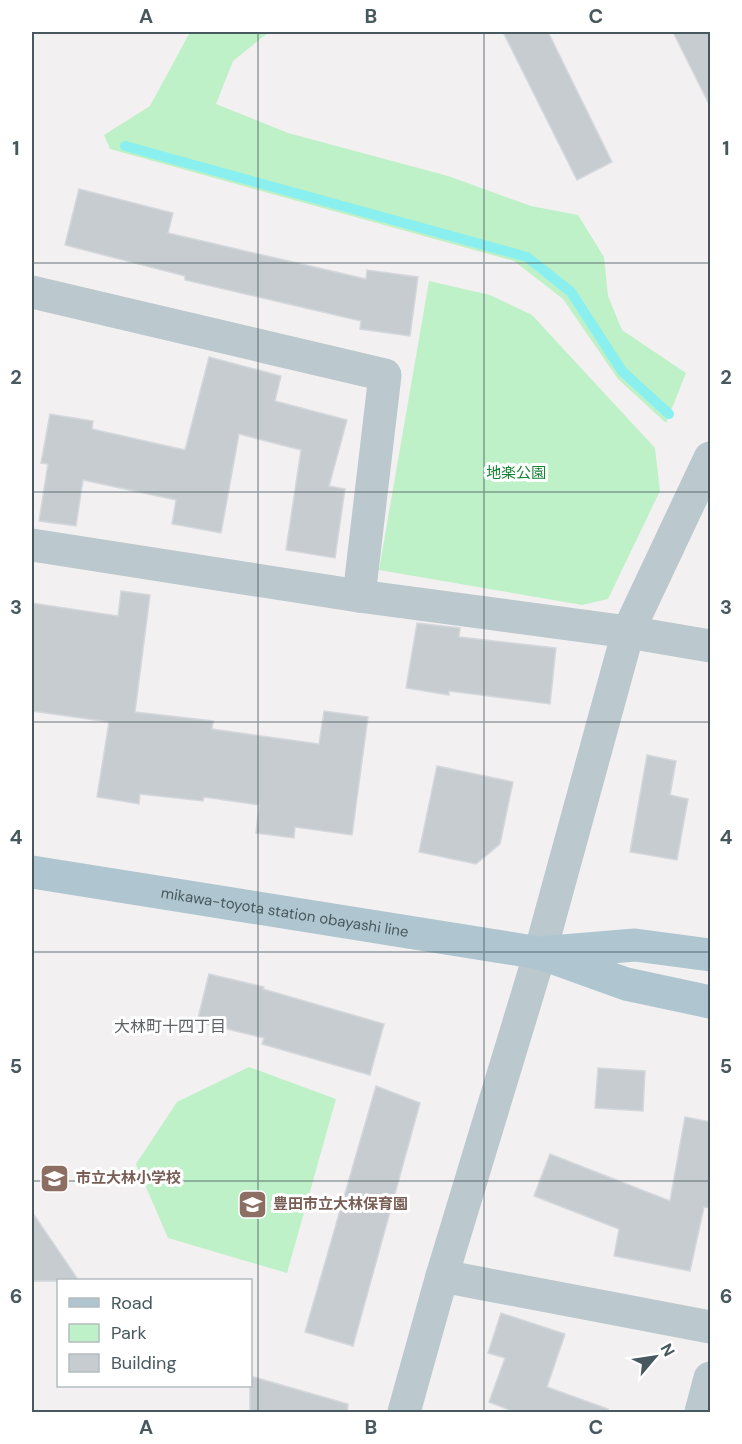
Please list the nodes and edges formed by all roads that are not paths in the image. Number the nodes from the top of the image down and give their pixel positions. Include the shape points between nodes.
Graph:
1 (32, 292) edge
2 (711, 458) edge
3 (703, 490) edge
4 (32, 545) edge
5 (359, 596) junction
6 (628, 632) junction
7 (711, 646) edge
8 (32, 872) edge
9 (540, 953) junction
10 (711, 955) edge
11 (711, 1002) edge
12 (442, 1276) junction
13 (711, 1327) edge
14 (711, 1378) edge
15 (405, 1413) edge
16 (701, 1413) edge

1 - 5 street via 385,375
2 - 3 street
3 - 6 street
4 - 5 street
5 - 6 street
6 - 7 street
6 - 9 street
8 - 9 main road, mikawa-toyota station obayashi line
9 - 10 main road, mikawa-toyota station obayashi line via 635,945
9 - 11 main road, mikawa-toyota station obayashi line via 626,984
9 - 12 street
12 - 13 street
12 - 15 street
14 - 16 street

